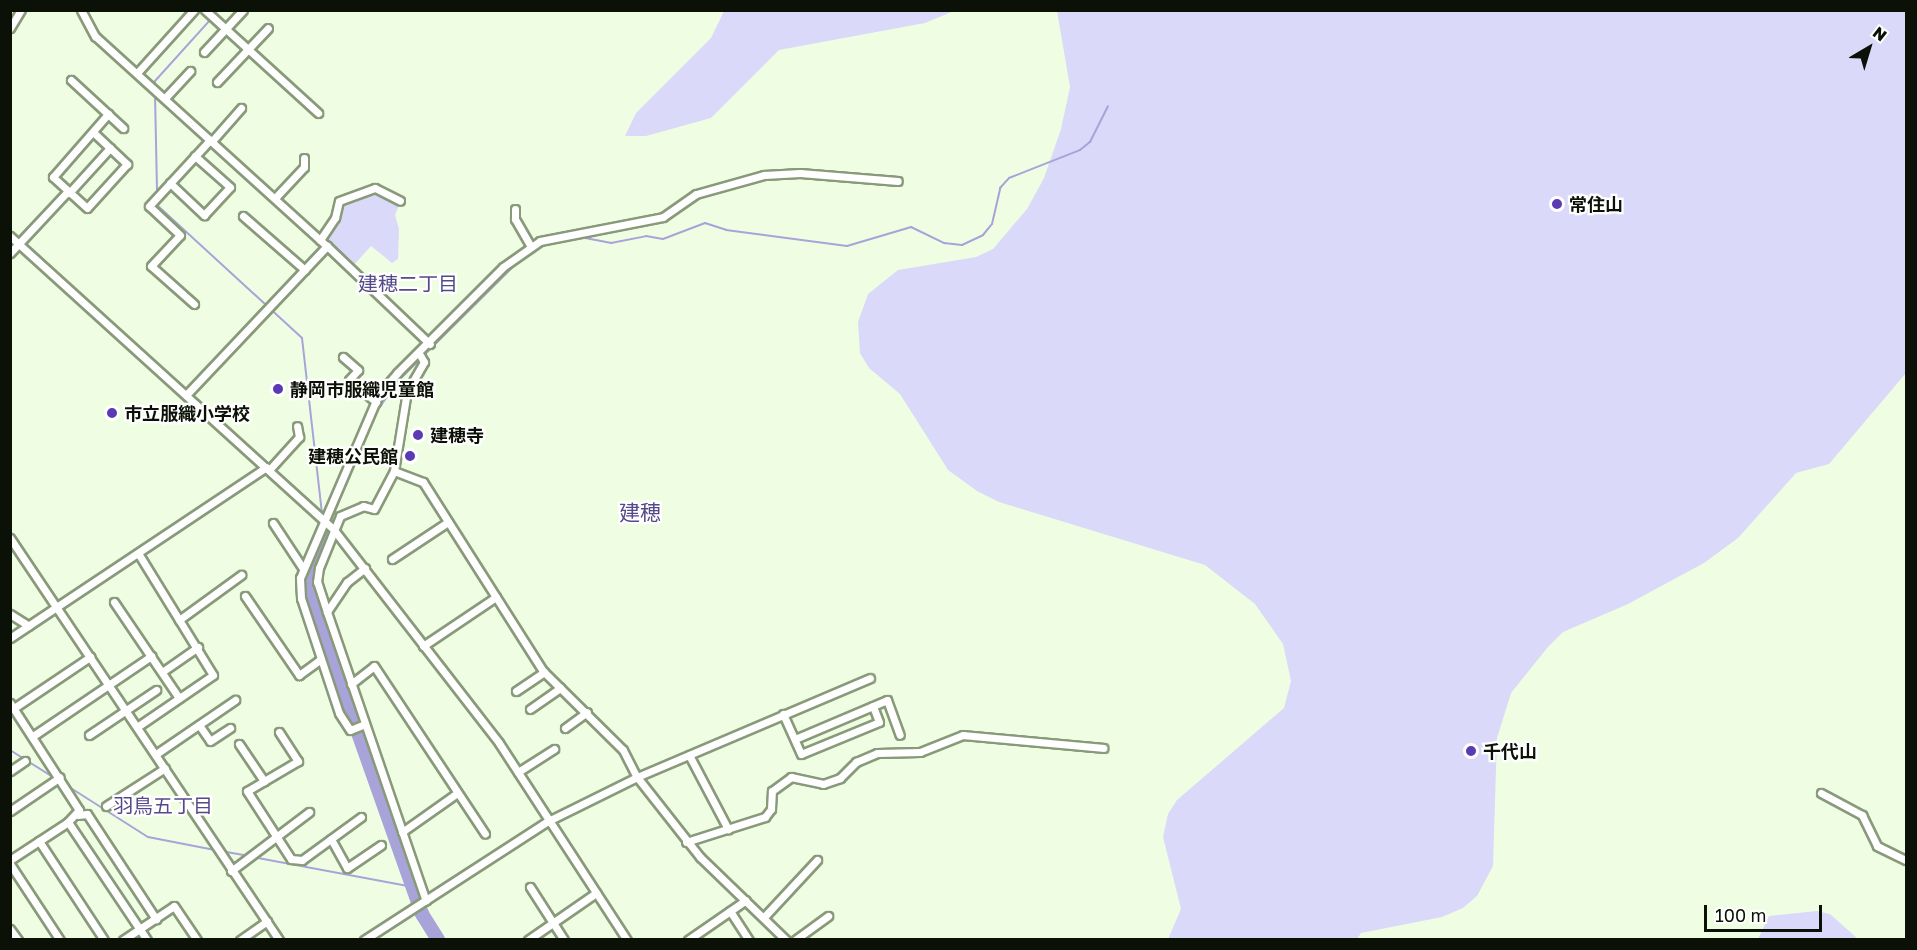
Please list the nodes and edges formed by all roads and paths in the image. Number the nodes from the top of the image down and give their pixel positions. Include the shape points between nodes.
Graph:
1 (21, 10) edge
2 (81, 10) edge
3 (194, 10) edge
4 (205, 10) edge
5 (243, 10) edge
6 (10, 28) edge
7 (268, 28) dead end
8 (225, 29) junction
9 (247, 49) junction
10 (204, 52) dead end
11 (190, 71) dead end
12 (137, 73) junction
13 (70, 80) dead end
14 (217, 82) dead end
15 (165, 98) junction
16 (241, 108) dead end
17 (318, 113) dead end
18 (108, 114) junction
19 (123, 128) dead end
20 (93, 132) junction
21 (211, 140) junction
22 (110, 148) junction
23 (195, 156) junction
24 (304, 158) dead end
25 (898, 181) dead end
26 (170, 183) junction
27 (68, 193) junction
28 (275, 198) junction
29 (400, 201) dead end
30 (515, 208) dead end
31 (243, 216) dead end
32 (10, 236) edge
33 (321, 240) junction
34 (19, 243) junction
35 (327, 246) junction
36 (531, 247) junction
37 (10, 253) edge
38 (305, 270) junction
39 (194, 304) dead end
40 (430, 344) junction
41 (420, 355) junction
42 (343, 357) dead end
43 (187, 394) junction
44 (375, 402) junction
45 (297, 426) dead end
46 (267, 469) junction
47 (394, 471) junction
48 (326, 521) junction
49 (448, 522) junction
50 (273, 523) dead end
51 (334, 530) junction
52 (10, 538) edge
53 (138, 553) junction
54 (392, 559) dead end
55 (302, 567) junction
56 (365, 568) junction
57 (241, 574) dead end
58 (245, 596) dead end
59 (496, 597) junction
60 (114, 602) dead end
61 (57, 607) junction
62 (327, 612) junction
63 (10, 614) edge
64 (179, 620) junction
65 (29, 626) junction
66 (10, 638) edge
67 (423, 646) junction
68 (198, 647) junction
69 (151, 656) junction
70 (90, 657) junction
71 (321, 659) junction
72 (162, 672) junction
73 (544, 672) junction
74 (870, 678) dead end
75 (108, 684) junction
76 (351, 684) junction
77 (560, 688) junction
78 (156, 690) dead end
79 (516, 691) dead end
80 (179, 698) junction
81 (235, 700) dead end
82 (12, 706) edge
83 (873, 706) junction
84 (530, 710) dead end
85 (126, 711) junction
86 (586, 712) junction
87 (783, 714) junction
88 (364, 724) junction
89 (199, 725) junction
90 (137, 727) junction
91 (230, 728) dead end
92 (565, 728) dead end
93 (279, 732) dead end
94 (89, 735) dead end
95 (900, 735) dead end
96 (33, 736) junction
97 (795, 739) junction
98 (239, 744) dead end
99 (1103, 748) dead end
100 (554, 749) dead end
101 (156, 754) junction
102 (689, 755) junction
103 (25, 761) dead end
104 (165, 768) junction
105 (10, 771) edge
106 (519, 772) junction
107 (60, 777) junction
108 (637, 777) junction
109 (264, 781) junction
110 (457, 793) junction
111 (1821, 793) dead end
112 (106, 806) dead end
113 (10, 811) edge
114 (309, 812) dead end
115 (78, 815) junction
116 (361, 817) dead end
117 (548, 820) junction
118 (68, 822) junction
119 (728, 829) junction
120 (402, 832) junction
121 (484, 834) dead end
122 (276, 835) junction
123 (331, 839) junction
124 (39, 841) junction
125 (686, 842) junction
126 (381, 845) dead end
127 (817, 860) dead end
128 (1906, 860) edge
129 (10, 862) edge
130 (231, 871) junction
131 (530, 887) dead end
132 (596, 893) junction
133 (746, 900) junction
134 (426, 901) junction
135 (730, 911) junction
136 (828, 916) dead end
137 (765, 917) junction
138 (156, 919) junction
139 (267, 921) junction
140 (552, 922) junction
141 (139, 928) junction
142 (10, 929) edge
143 (18, 939) edge
144 (60, 939) edge
145 (104, 939) edge
146 (123, 939) edge
147 (147, 939) edge
148 (197, 939) edge
149 (240, 939) edge
150 (279, 939) edge
151 (364, 939) edge
152 (528, 939) edge
153 (564, 939) edge
154 (627, 939) edge
155 (688, 939) edge
156 (749, 939) edge
157 (786, 939) edge
158 (795, 939) edge

1 - 6 street
2 - 12 street via 95,36
3 - 12 street
4 - 8 street
5 - 8 street
7 - 9 street
8 - 9 street
8 - 10 street
9 - 14 street
9 - 17 street
11 - 15 street
12 - 15 street
13 - 18 street
15 - 21 street
16 - 21 street
18 - 19 street
18 - 20 street
20 - 22 street
20 - 27 street via 53,177
21 - 23 street
21 - 28 street
22 - 27 street
22 - 27 street via 127,164 87,208
23 - 26 street
23 - 26 street via 230,187 204,215
24 - 28 street via 304,166
25 - 36 street via 800,173 764,175 696,194 663,217 553,237
26 - 39 street via 149,206 180,235 151,266
27 - 34 street
28 - 33 street
29 - 33 street via 375,188 339,201 335,218
30 - 36 street via 515,219
31 - 38 street
32 - 34 street
33 - 35 street
34 - 37 street
34 - 43 street
35 - 38 street
35 - 40 street
36 - 40 street via 504,267
38 - 43 street
40 - 41 street
41 - 44 street via 397,373
41 - 47 street via 424,362 404,402
42 - 44 street via 358,370 349,380
43 - 46 street
44 - 48 street
45 - 46 street via 299,437
46 - 48 street
46 - 53 street
47 - 49 street via 423,482
47 - 51 street via 374,509 363,506 340,516
48 - 51 street
48 - 55 street
49 - 54 street
49 - 59 street
50 - 55 street
51 - 56 street
51 - 62 street via 319,568 318,582
52 - 61 street
53 - 61 street
53 - 64 street
55 - 71 street via 301,598
56 - 62 street via 347,582
56 - 67 street
57 - 64 street
58 - 71 street via 299,675
59 - 67 street
59 - 73 street
60 - 69 street
61 - 65 street
61 - 70 street
62 - 76 street
63 - 65 street
64 - 68 street
65 - 66 street
67 - 106 street
68 - 72 street
68 - 80 street via 213,675
69 - 72 street
69 - 75 street
70 - 75 street
70 - 82 street
71 - 88 street via 339,712 351,729
72 - 80 street
73 - 77 street
73 - 79 street
74 - 87 street
75 - 85 street
75 - 96 street
76 - 88 street
76 - 110 street via 374,666
77 - 84 street
77 - 86 street
78 - 85 street
80 - 90 street
81 - 89 street
82 - 96 street
83 - 95 street via 887,700
83 - 97 street
83 - 97 street via 879,722 801,754
85 - 90 street
85 - 94 street
86 - 92 street
86 - 108 street via 623,750
87 - 97 street
87 - 102 street
88 - 120 street
89 - 91 street via 210,741
89 - 101 street
90 - 101 street
93 - 109 street via 298,760
96 - 107 street
98 - 109 street
99 - 119 street via 1004,741 982,735 951,738 920,752 878,753 856,762 840,778 823,784 791,777 772,791 771,809 765,817
100 - 106 street
101 - 104 street
102 - 108 street
102 - 119 street
103 - 105 street
104 - 112 street
104 - 130 street
106 - 117 street
107 - 113 street
107 - 115 street
108 - 117 street
108 - 125 street
109 - 122 street via 248,791
110 - 120 street
110 - 121 street
111 - 128 street via 1862,815 1877,846
114 - 122 street
115 - 118 street
115 - 138 street via 87,813
116 - 123 street
117 - 132 street
117 - 134 street
118 - 124 street
118 - 141 street
119 - 125 street
120 - 134 street
122 - 123 street via 291,859 302,860
122 - 130 street
123 - 126 street via 347,868
124 - 129 street
124 - 145 street
125 - 133 street
127 - 137 street
129 - 144 street
130 - 139 street
131 - 140 street
132 - 140 street
132 - 154 street
133 - 135 street
133 - 137 street
134 - 151 street
135 - 155 street
135 - 156 street
136 - 158 street
137 - 157 street
138 - 141 street
138 - 148 street via 174,906
139 - 149 street
139 - 150 street
140 - 152 street
140 - 153 street
141 - 146 street
141 - 147 street
142 - 143 street

